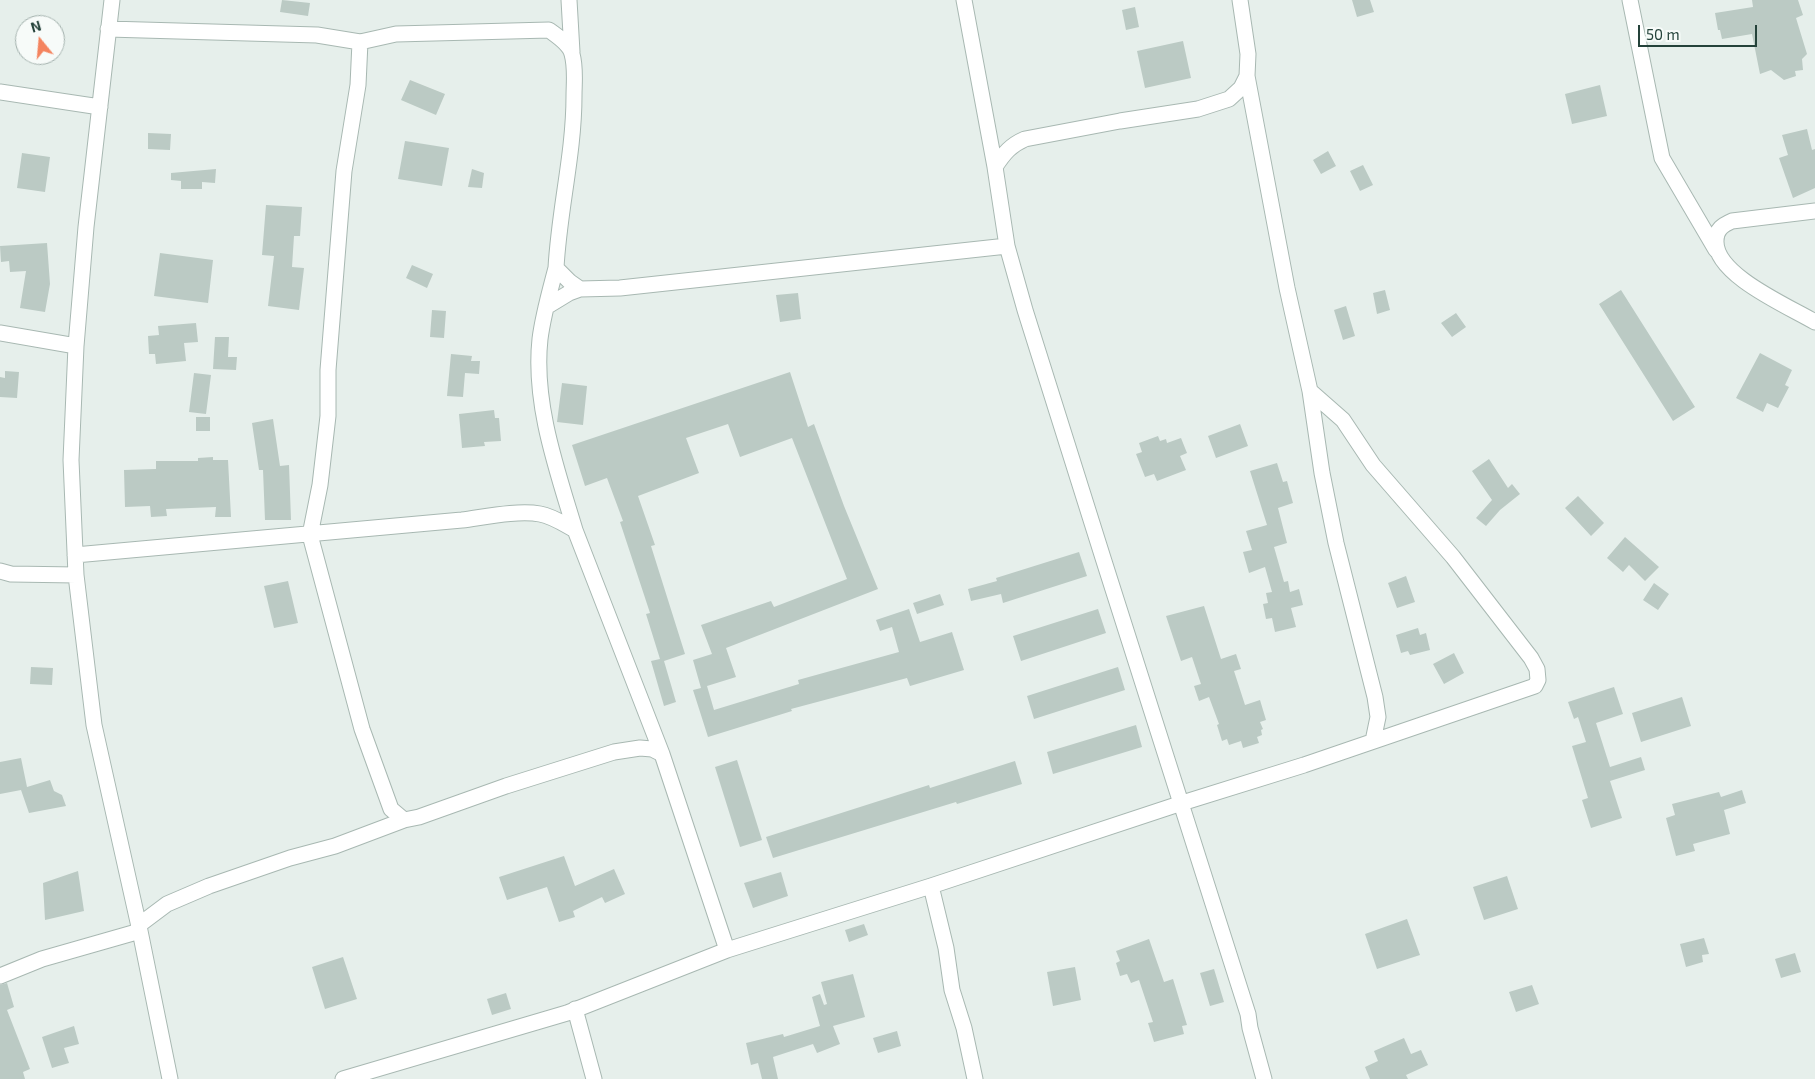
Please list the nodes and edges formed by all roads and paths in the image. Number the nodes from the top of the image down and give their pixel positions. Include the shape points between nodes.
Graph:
1 (112, 0) edge
2 (964, 0) edge
3 (1240, 0) edge
4 (1630, 0) edge
5 (569, 7) edge
6 (108, 29) junction
7 (549, 30) junction
8 (360, 42) junction
9 (572, 52) junction
10 (1248, 76) junction
11 (0, 92) edge
12 (100, 107) junction
13 (996, 167) junction
14 (1815, 211) edge
15 (1007, 246) junction
16 (1716, 250) junction
17 (556, 268) junction
18 (580, 289) junction
19 (546, 307) junction
20 (1815, 322) edge
21 (0, 333) edge
22 (76, 346) junction
23 (1310, 391) junction
24 (575, 530) junction
25 (310, 535) junction
26 (75, 555) junction
27 (0, 572) edge
28 (76, 575) junction
29 (1373, 742) junction
30 (662, 754) junction
31 (1182, 803) junction
32 (391, 809) junction
33 (404, 820) junction
34 (383, 828) junction
35 (931, 886) junction
36 (139, 928) junction
37 (727, 950) junction
38 (0, 976) edge
39 (575, 1009) junction
40 (170, 1079) edge
41 (343, 1079) edge
42 (594, 1079) edge
43 (975, 1079) edge
44 (1264, 1079) edge

1 - 6 street
2 - 13 street
3 - 10 street
4 - 16 street via 1662,158
5 - 7 street
5 - 9 street
6 - 8 street via 317,35
6 - 12 street
7 - 8 street via 396,34
7 - 9 street via 561,38
8 - 25 street via 358,85 344,172 328,370 328,416
9 - 17 street via 574,127
10 - 13 street via 1229,99 1198,109 1025,139 1005,152
10 - 23 street via 1287,288
11 - 12 street
12 - 22 street
13 - 15 street
14 - 16 street via 1732,221 1721,226 1716,237
15 - 18 street via 647,285
15 - 31 street
16 - 20 street via 1727,267 1740,278
17 - 18 street
17 - 19 street
18 - 19 street
19 - 24 street via 539,367 546,433
21 - 22 street
22 - 26 street via 71,460
23 - 29 street via 1333,527 1375,697 1378,717
23 - 29 street via 1343,420 1373,465 1453,557 1537,669 1538,680 1534,686
24 - 25 street via 539,514 523,514
24 - 30 street
25 - 26 street
25 - 32 street via 362,729
26 - 28 street
27 - 28 street
28 - 36 street via 94,725
29 - 31 street
30 - 33 street via 640,748 614,752 419,818
30 - 37 street
31 - 35 street
31 - 44 street via 1248,1014
32 - 33 street
32 - 34 street
33 - 34 street
34 - 36 street via 192,892 167,904
35 - 37 street
35 - 43 street via 952,990
36 - 38 street
36 - 40 street
37 - 39 street
39 - 41 street
39 - 42 street

